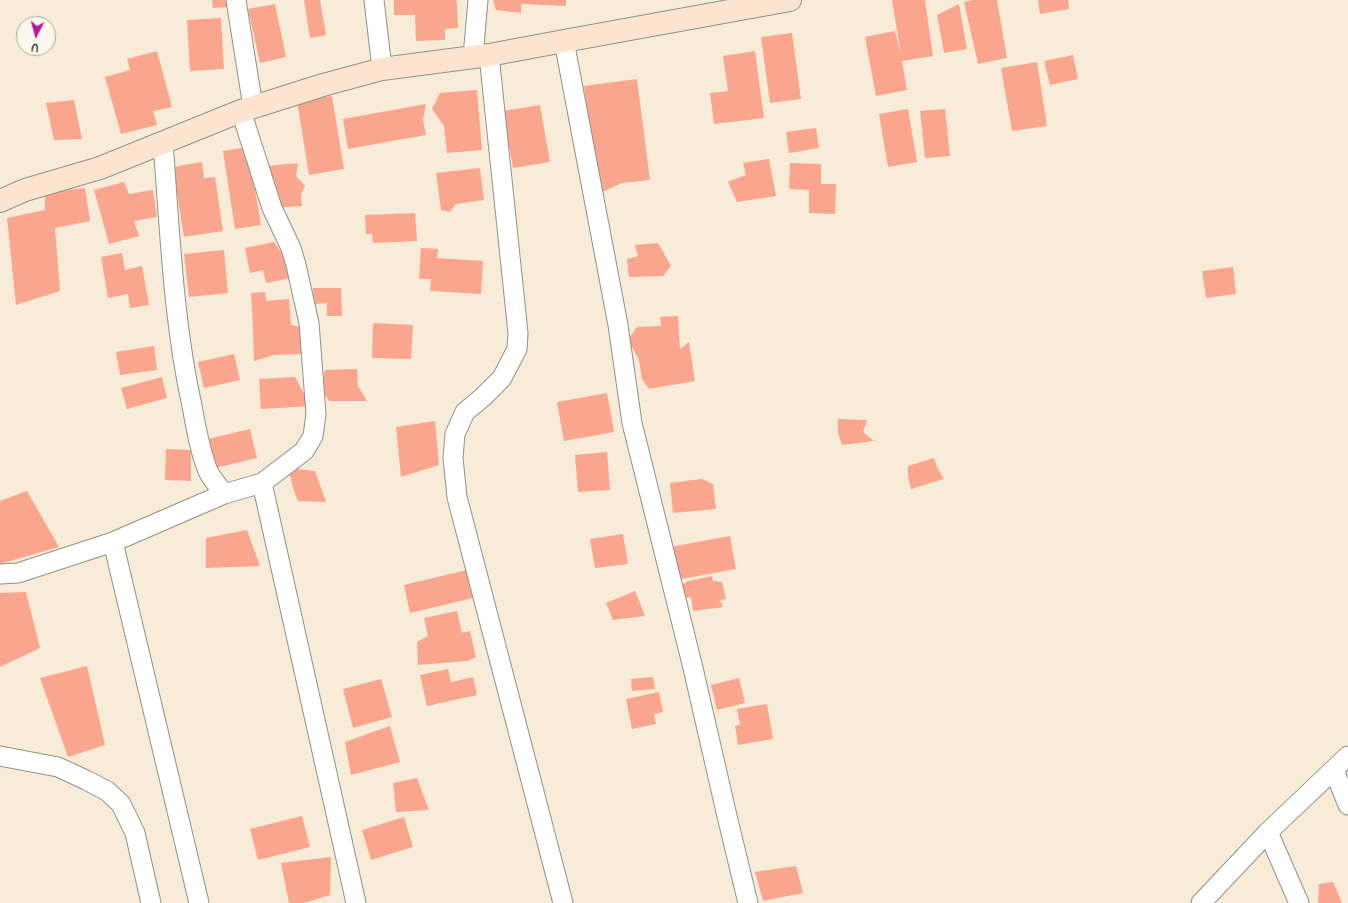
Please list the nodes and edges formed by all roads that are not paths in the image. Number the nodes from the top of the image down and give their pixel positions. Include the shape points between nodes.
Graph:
1 (236, 0) edge
2 (374, 0) edge
3 (478, 0) edge
4 (790, 0) edge
5 (564, 41) junction
6 (481, 56) junction
7 (382, 70) junction
8 (247, 109) junction
9 (163, 143) junction
10 (0, 201) edge
11 (262, 483) junction
12 (224, 494) junction
13 (113, 542) junction
14 (0, 574) edge
15 (0, 756) edge
16 (1348, 756) edge
17 (1334, 770) junction
18 (1348, 805) edge
19 (1268, 832) junction
20 (151, 903) edge
21 (199, 903) edge
22 (356, 903) edge
23 (563, 903) edge
24 (748, 903) edge
25 (1201, 903) edge
26 (1299, 903) edge

1 - 8 street
2 - 7 street
3 - 6 street
4 - 5 street
5 - 6 street
5 - 24 street via 618,325 632,423
6 - 7 street
6 - 23 street via 518,334 517,349 502,378 465,412 456,434 453,458 457,496
7 - 8 street
8 - 9 street
8 - 11 street via 272,208 291,248 309,323 316,414 313,436 304,451
9 - 10 street via 100,168 24,190
9 - 12 street via 176,303 186,379 199,440 209,472
11 - 12 street
11 - 22 street
12 - 13 street
13 - 14 street via 18,573
13 - 21 street
15 - 20 street via 58,767 107,791 120,804 135,833
16 - 17 street
17 - 18 street
17 - 19 street
19 - 25 street
19 - 26 street

